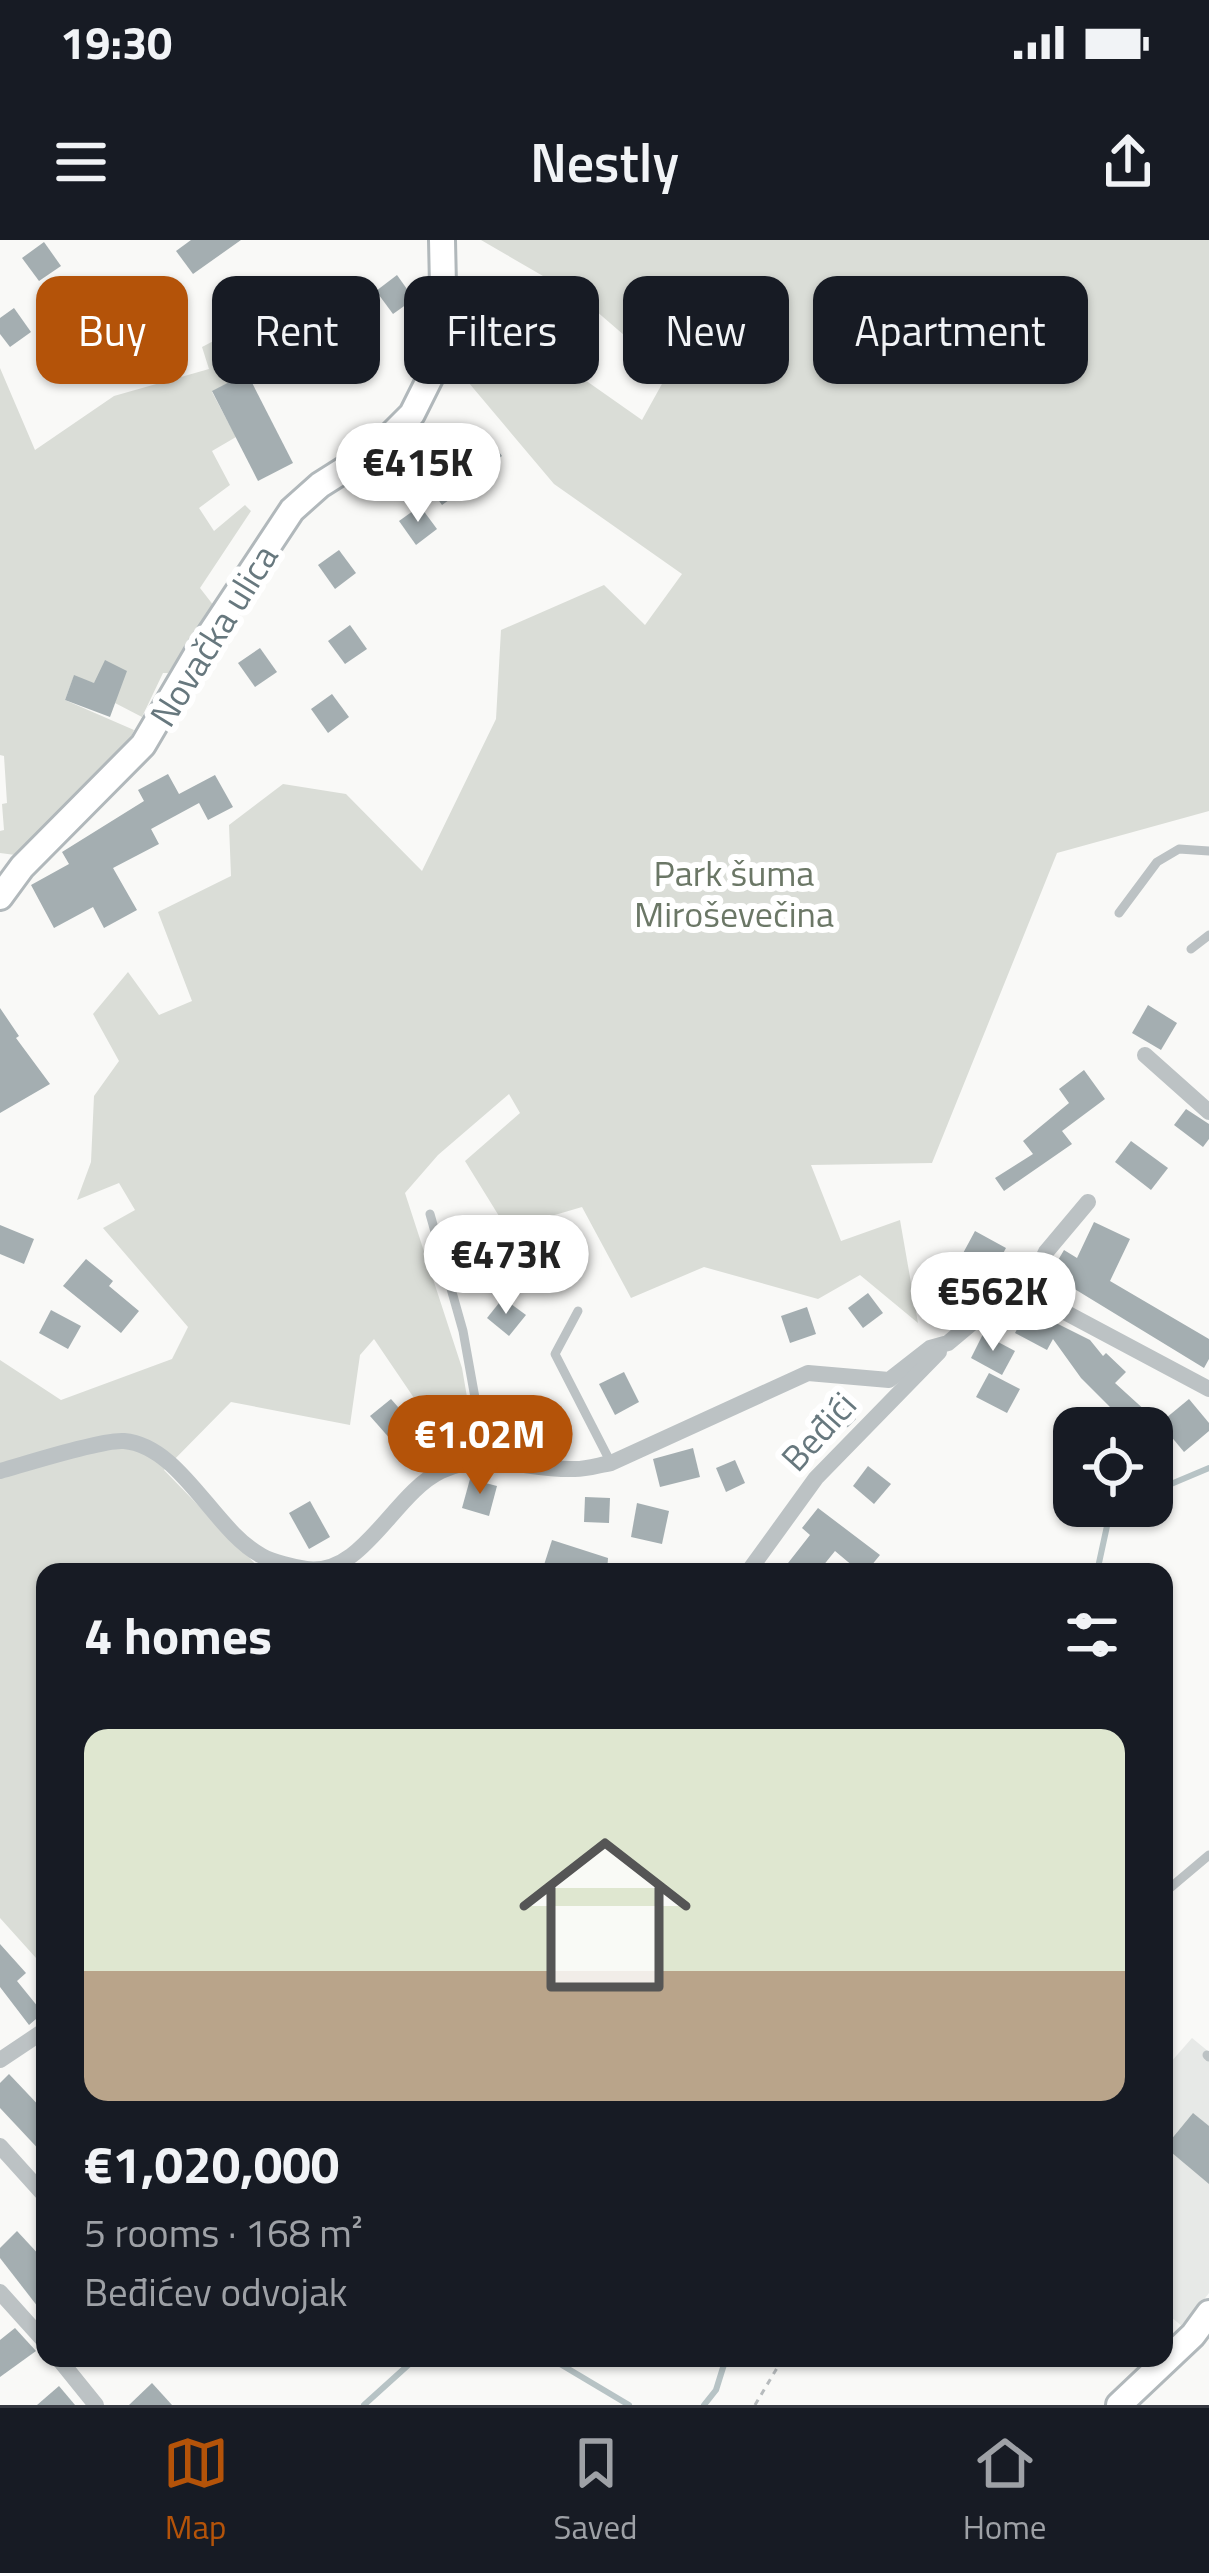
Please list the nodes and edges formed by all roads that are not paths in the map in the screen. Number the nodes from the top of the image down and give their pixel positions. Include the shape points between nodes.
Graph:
1 (442, 240) edge
2 (1209, 851) edge
3 (0, 898) edge
4 (1119, 913) dead end
5 (1209, 935) edge
6 (1191, 949) dead end
7 (1145, 1055) dead end
8 (1209, 1112) edge
9 (1088, 1202) dead end
10 (430, 1214) dead end
11 (1028, 1292) junction
12 (578, 1311) dead end
13 (948, 1343) junction
14 (1209, 1389) edge
15 (486, 1459) junction
16 (611, 1463) junction
17 (0, 1471) edge
18 (285, 1563) edge
19 (338, 1563) edge
20 (755, 1563) edge
21 (1209, 1855) edge
22 (1173, 1885) edge
23 (36, 2036) edge
24 (0, 2060) edge
25 (0, 2146) edge
26 (36, 2186) edge
27 (0, 2292) edge
28 (1209, 2314) edge
29 (36, 2332) edge
30 (1173, 2354) edge
31 (65, 2367) edge
32 (1159, 2367) edge
33 (96, 2405) edge
34 (1119, 2405) edge

1 - 3 street, Novačka ulica via 444,332 412,414 292,510 143,746 15,867
2 - 4 lane via 1179,849 1157,862
5 - 6 lane
7 - 8 street
9 - 11 street via 1046,1252
10 - 15 lane via 463,1331
11 - 13 street via 985,1312
11 - 14 street
12 - 16 lane via 555,1354
13 - 16 street via 889,1380 808,1373
13 - 20 street, Beđići via 816,1478
15 - 16 street via 577,1469
15 - 19 street via 414,1488 362,1549
17 - 18 street via 123,1440 158,1453 261,1556
21 - 22 lane
23 - 24 street
25 - 26 street
27 - 29 street
28 - 30 street
31 - 33 street
32 - 34 street

